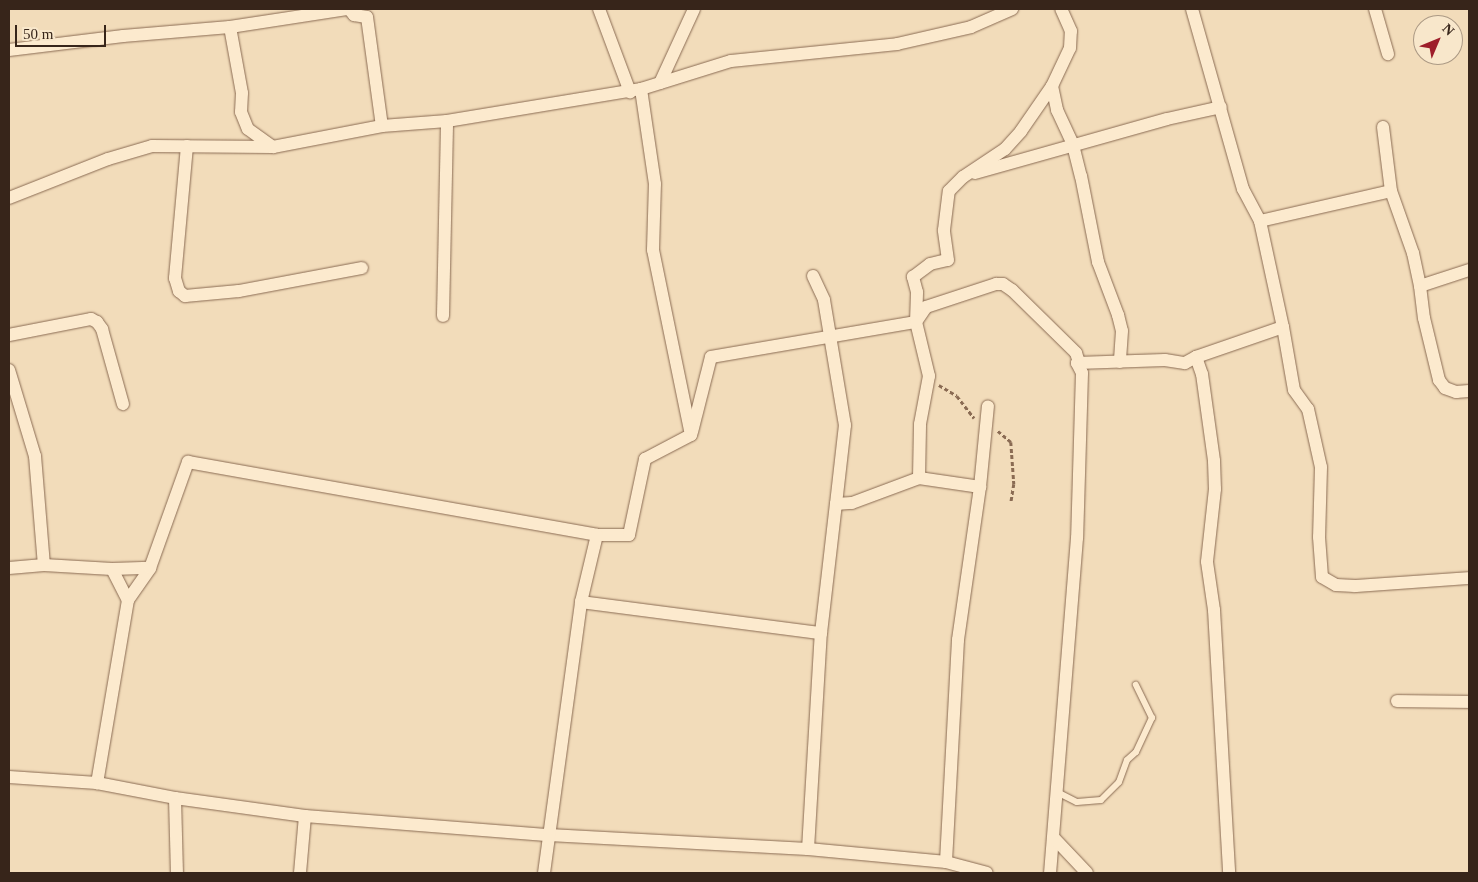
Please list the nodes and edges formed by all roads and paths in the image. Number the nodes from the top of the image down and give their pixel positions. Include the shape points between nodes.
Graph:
1 (348, 9) edge
2 (599, 9) edge
3 (694, 9) edge
4 (1012, 9) edge
5 (1061, 9) edge
6 (1192, 9) edge
7 (1375, 9) edge
8 (230, 27) junction
9 (9, 50) edge
10 (1388, 54) dead end
11 (660, 83) junction
12 (1052, 86) junction
13 (635, 90) junction
14 (1221, 107) junction
15 (447, 121) junction
16 (382, 126) junction
17 (1383, 127) dead end
18 (187, 146) junction
19 (1073, 146) junction
20 (273, 147) junction
21 (963, 177) junction
22 (1392, 191) junction
23 (9, 198) edge
24 (1260, 221) junction
25 (362, 268) dead end
26 (1469, 270) edge
27 (813, 276) dead end
28 (1420, 286) junction
29 (443, 316) dead end
30 (916, 322) junction
31 (1284, 327) junction
32 (9, 335) edge
33 (830, 336) junction
34 (1196, 357) junction
35 (1120, 362) junction
36 (1077, 363) junction
37 (9, 370) edge
38 (1469, 391) edge
39 (123, 404) dead end
40 (988, 406) dead end
41 (691, 435) junction
42 (920, 478) junction
43 (980, 487) junction
44 (836, 504) junction
45 (597, 535) junction
46 (44, 565) junction
47 (9, 568) edge
48 (150, 568) junction
49 (112, 569) junction
50 (1469, 578) edge
51 (128, 600) junction
52 (581, 602) junction
53 (821, 633) junction
54 (1136, 685) dead end
55 (1397, 701) dead end
56 (1469, 702) edge
57 (9, 777) edge
58 (97, 784) junction
59 (1057, 792) junction
60 (175, 798) junction
61 (305, 816) junction
62 (549, 835) junction
63 (1054, 838) junction
64 (808, 849) junction
65 (946, 862) junction
66 (177, 873) edge
67 (300, 873) edge
68 (544, 873) edge
69 (987, 873) edge
70 (1050, 873) edge
71 (1087, 873) edge
72 (1229, 873) edge

1 - 8 street
1 - 16 street via 354,15 367,17
2 - 13 street
3 - 11 street
4 - 11 street via 971,26 897,44 731,62
5 - 12 street via 1071,31 1070,48
6 - 14 street
7 - 10 street
8 - 9 street
8 - 20 street via 242,93 241,112 248,129
11 - 13 street
12 - 19 street via 1057,110
12 - 21 street via 1005,149
13 - 15 street
13 - 41 street via 655,184 653,250
14 - 19 street
14 - 24 street via 1243,189
15 - 16 street
15 - 29 street
16 - 20 street
17 - 22 street
18 - 20 street
18 - 23 street via 152,146 108,159
18 - 25 street via 176,278 179,291 185,296 239,291
19 - 21 street
19 - 35 street via 1098,262 1120,323
21 - 30 street via 950,191 944,230 948,260 930,264 913,277 917,292
22 - 24 street
22 - 28 street via 1413,253
24 - 31 street
26 - 28 street
27 - 33 street via 824,300
28 - 38 street via 1439,380 1445,388 1456,392
30 - 33 street
30 - 36 street via 926,307 1003,284 1067,343 1076,353
30 - 42 street via 928,376 920,424
31 - 34 street
31 - 50 street via 1294,390 1308,409 1321,467 1319,537 1322,577 1336,585 1355,586
32 - 39 street via 91,319 97,322 102,329
33 - 41 street via 711,357
33 - 44 street via 845,425
34 - 35 street via 1185,363 1165,360
34 - 72 street via 1202,374 1214,461 1215,489 1207,562 1214,610
35 - 36 street
36 - 59 street via 1082,372 1077,538
37 - 46 street via 35,456
40 - 43 street
41 - 45 street via 645,459 629,535
42 - 43 street
42 - 44 street via 852,503
43 - 65 street via 958,640
44 - 53 street
45 - 48 street via 188,462
45 - 52 street
46 - 47 street
46 - 49 street
48 - 49 street
48 - 51 street
49 - 51 street
51 - 58 street
52 - 53 street
52 - 62 street
53 - 64 street
54 - 59 lane via 1152,718 1136,752 1128,760 1120,782 1101,800 1077,802
55 - 56 street
57 - 58 street
58 - 60 street
59 - 63 street
60 - 61 street
60 - 66 street
61 - 62 street
61 - 67 street
62 - 64 street
62 - 68 street
63 - 70 street
63 - 71 street
64 - 65 street
65 - 69 street

